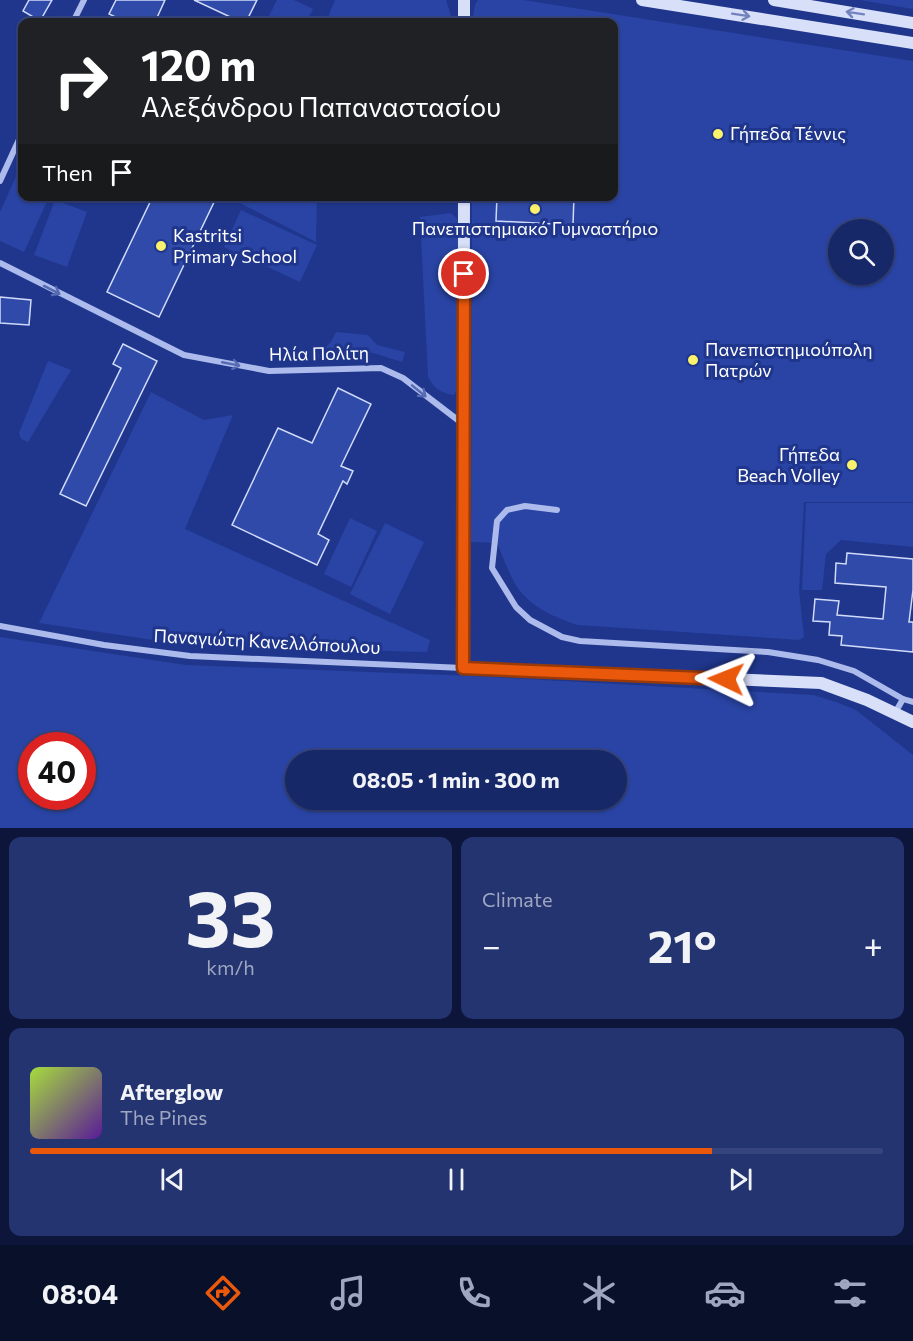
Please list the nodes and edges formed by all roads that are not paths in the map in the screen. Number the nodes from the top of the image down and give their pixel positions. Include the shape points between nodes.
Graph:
1 (84, 0) edge
2 (464, 0) edge
3 (642, 0) edge
4 (774, 0) edge
5 (75, 18) edge
6 (464, 18) edge
7 (913, 23) edge
8 (913, 43) edge
9 (18, 142) edge
10 (0, 181) edge
11 (464, 201) edge
12 (0, 263) edge
13 (464, 425) junction
14 (557, 510) dead end
15 (0, 626) edge
16 (463, 668) junction
17 (903, 699) junction
18 (913, 702) edge
19 (895, 712) junction
20 (913, 722) edge

1 - 5 street
2 - 6 street
3 -> 8 street
7 -> 4 street
9 - 10 street
11 - 13 street
12 -> 13 street, Ηλία Πολίτη via 184,355 269,371 381,368 403,378
13 - 16 street
14 - 17 street via 525,506 507,510 498,520 492,568 516,607 547,629 580,641 768,652 818,660 854,671
15 - 16 street, Παναγιώτη Κανελλόπουλου via 190,656
16 - 19 street via 821,683
17 - 18 street
17 - 19 street
19 - 20 street

